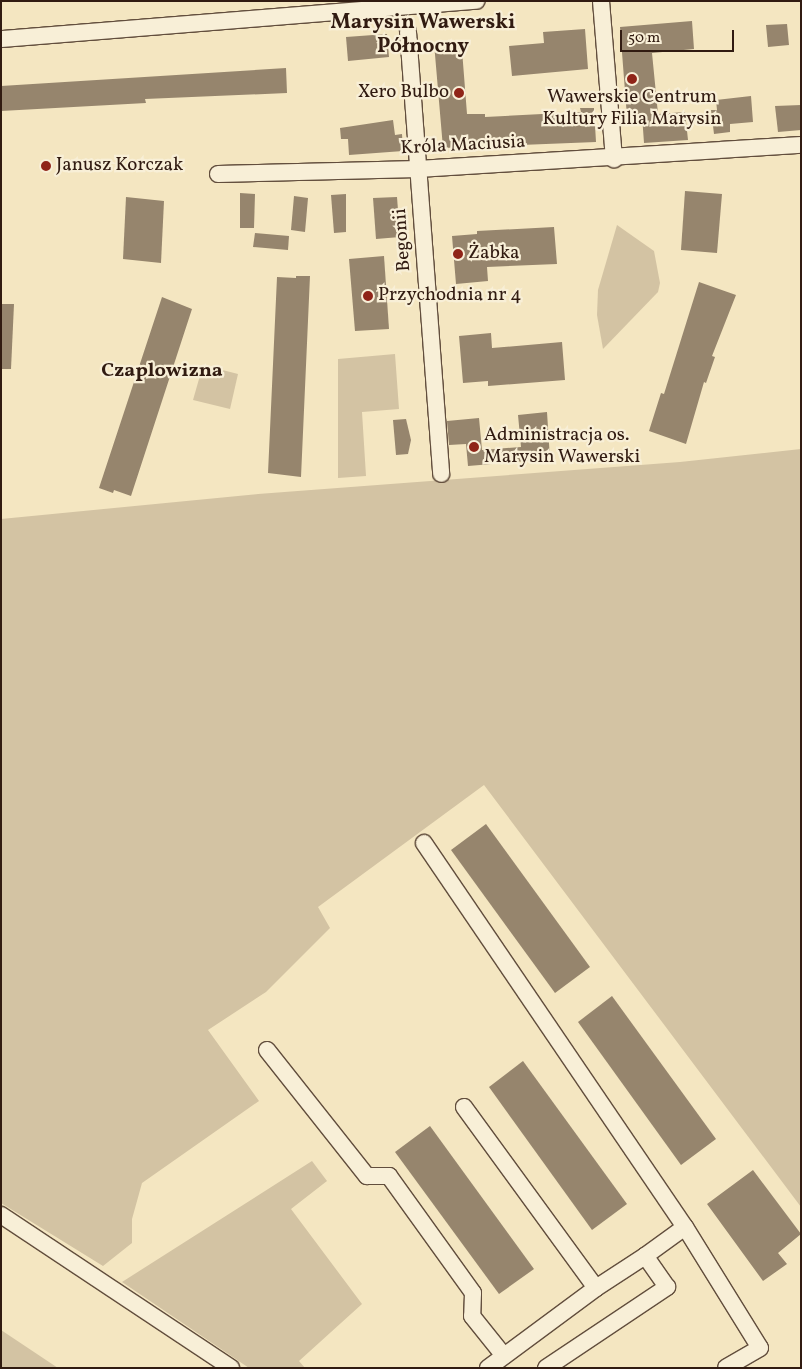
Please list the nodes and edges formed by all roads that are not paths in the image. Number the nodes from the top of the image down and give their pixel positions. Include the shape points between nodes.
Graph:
1 (476, 1) edge
2 (601, 1) edge
3 (452, 2) edge
4 (408, 32) dead end
5 (1, 40) edge
6 (801, 145) edge
7 (614, 159) junction
8 (418, 168) junction
9 (218, 174) dead end
10 (441, 474) dead end
11 (424, 843) dead end
12 (266, 1050) dead end
13 (464, 1107) dead end
14 (1, 1216) edge
15 (685, 1227) junction
16 (644, 1256) junction
17 (596, 1288) junction
18 (504, 1356) junction
19 (231, 1368) edge
20 (488, 1368) edge
21 (546, 1368) edge
22 (726, 1368) edge

1 - 3 street
2 - 7 street
3 - 5 street
4 - 8 street, Begonii
6 - 7 street, Króla Maciusia
7 - 8 street, Króla Maciusia
8 - 9 street, Króla Maciusia
8 - 10 street, Begonii
11 - 15 street
12 - 18 street via 367,1176 389,1176 473,1292 472,1316
13 - 17 street
14 - 19 street
15 - 16 street
15 - 22 street via 760,1348
16 - 17 street
16 - 21 street via 667,1287
17 - 18 street
18 - 20 street

